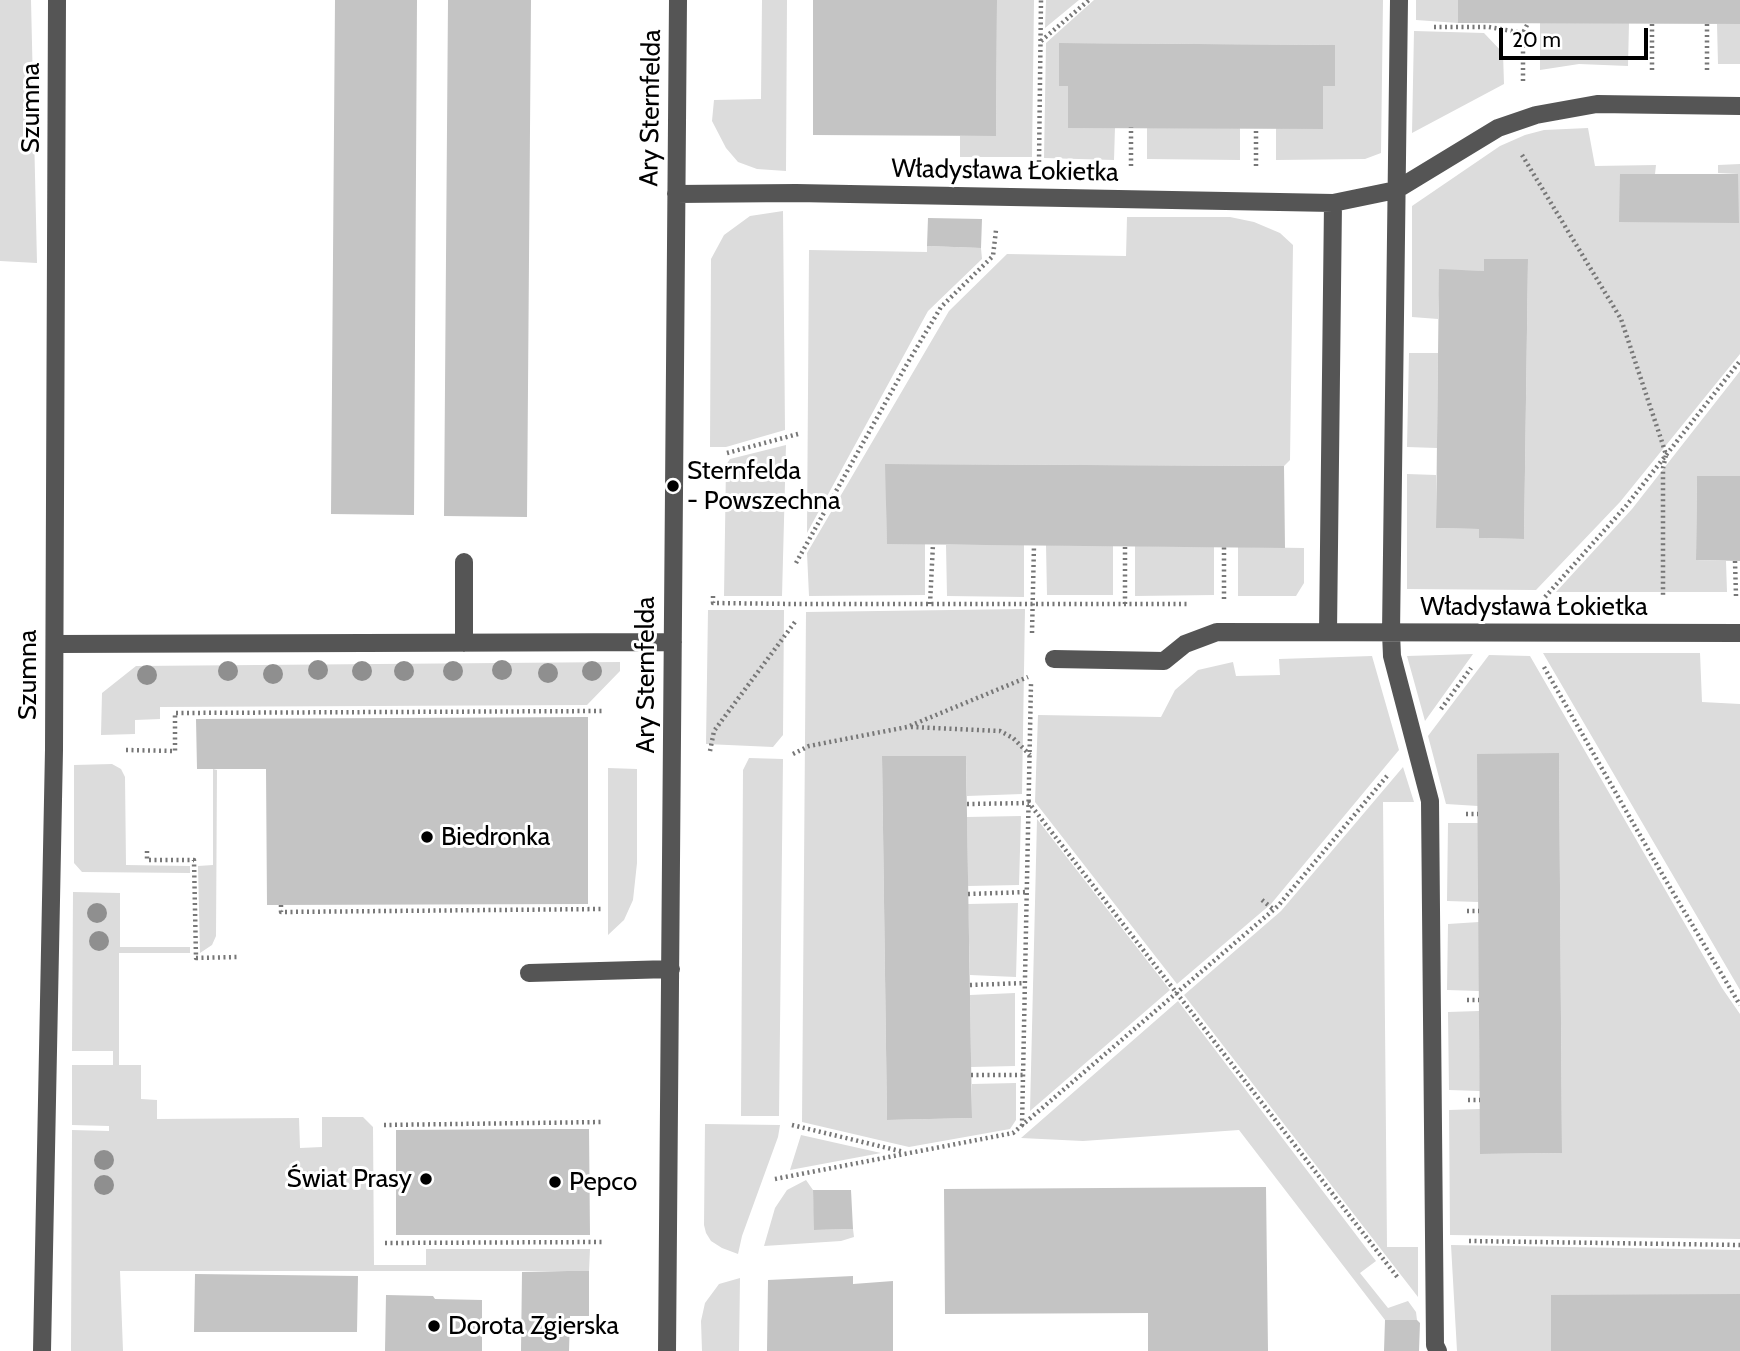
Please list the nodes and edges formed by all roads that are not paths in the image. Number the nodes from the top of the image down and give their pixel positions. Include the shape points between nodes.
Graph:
1 (57, 0) edge
2 (678, 0) edge
3 (1399, 0) edge
4 (1740, 106) edge
5 (1396, 190) junction
6 (676, 194) junction
7 (1333, 204) junction
8 (464, 562) dead end
9 (1328, 632) junction
10 (1391, 633) junction
11 (1740, 633) edge
12 (673, 642) junction
13 (464, 643) junction
14 (55, 644) junction
15 (1054, 659) dead end
16 (671, 969) junction
17 (528, 973) dead end
18 (42, 1351) edge
19 (667, 1351) edge
20 (1438, 1351) edge

1 - 14 street, Szumna
2 - 6 street, Ary Sternfelda
3 - 5 street
4 - 5 street, Władysława Łokietka via 1597,104 1536,115 1498,128
5 - 7 street, Władysława Łokietka
5 - 10 street
6 - 7 street, Władysława Łokietka
6 - 12 street, Ary Sternfelda
7 - 9 street
8 - 13 street
9 - 10 street, Władysława Łokietka
9 - 15 street, Władysława Łokietka via 1217,632 1185,644 1164,661
10 - 11 street, Władysława Łokietka
10 - 20 street via 1392,656 1430,801 1434,1326
12 - 13 street
12 - 16 street, Ary Sternfelda
13 - 14 street
14 - 18 street, Szumna
16 - 17 street
16 - 19 street, Ary Sternfelda

